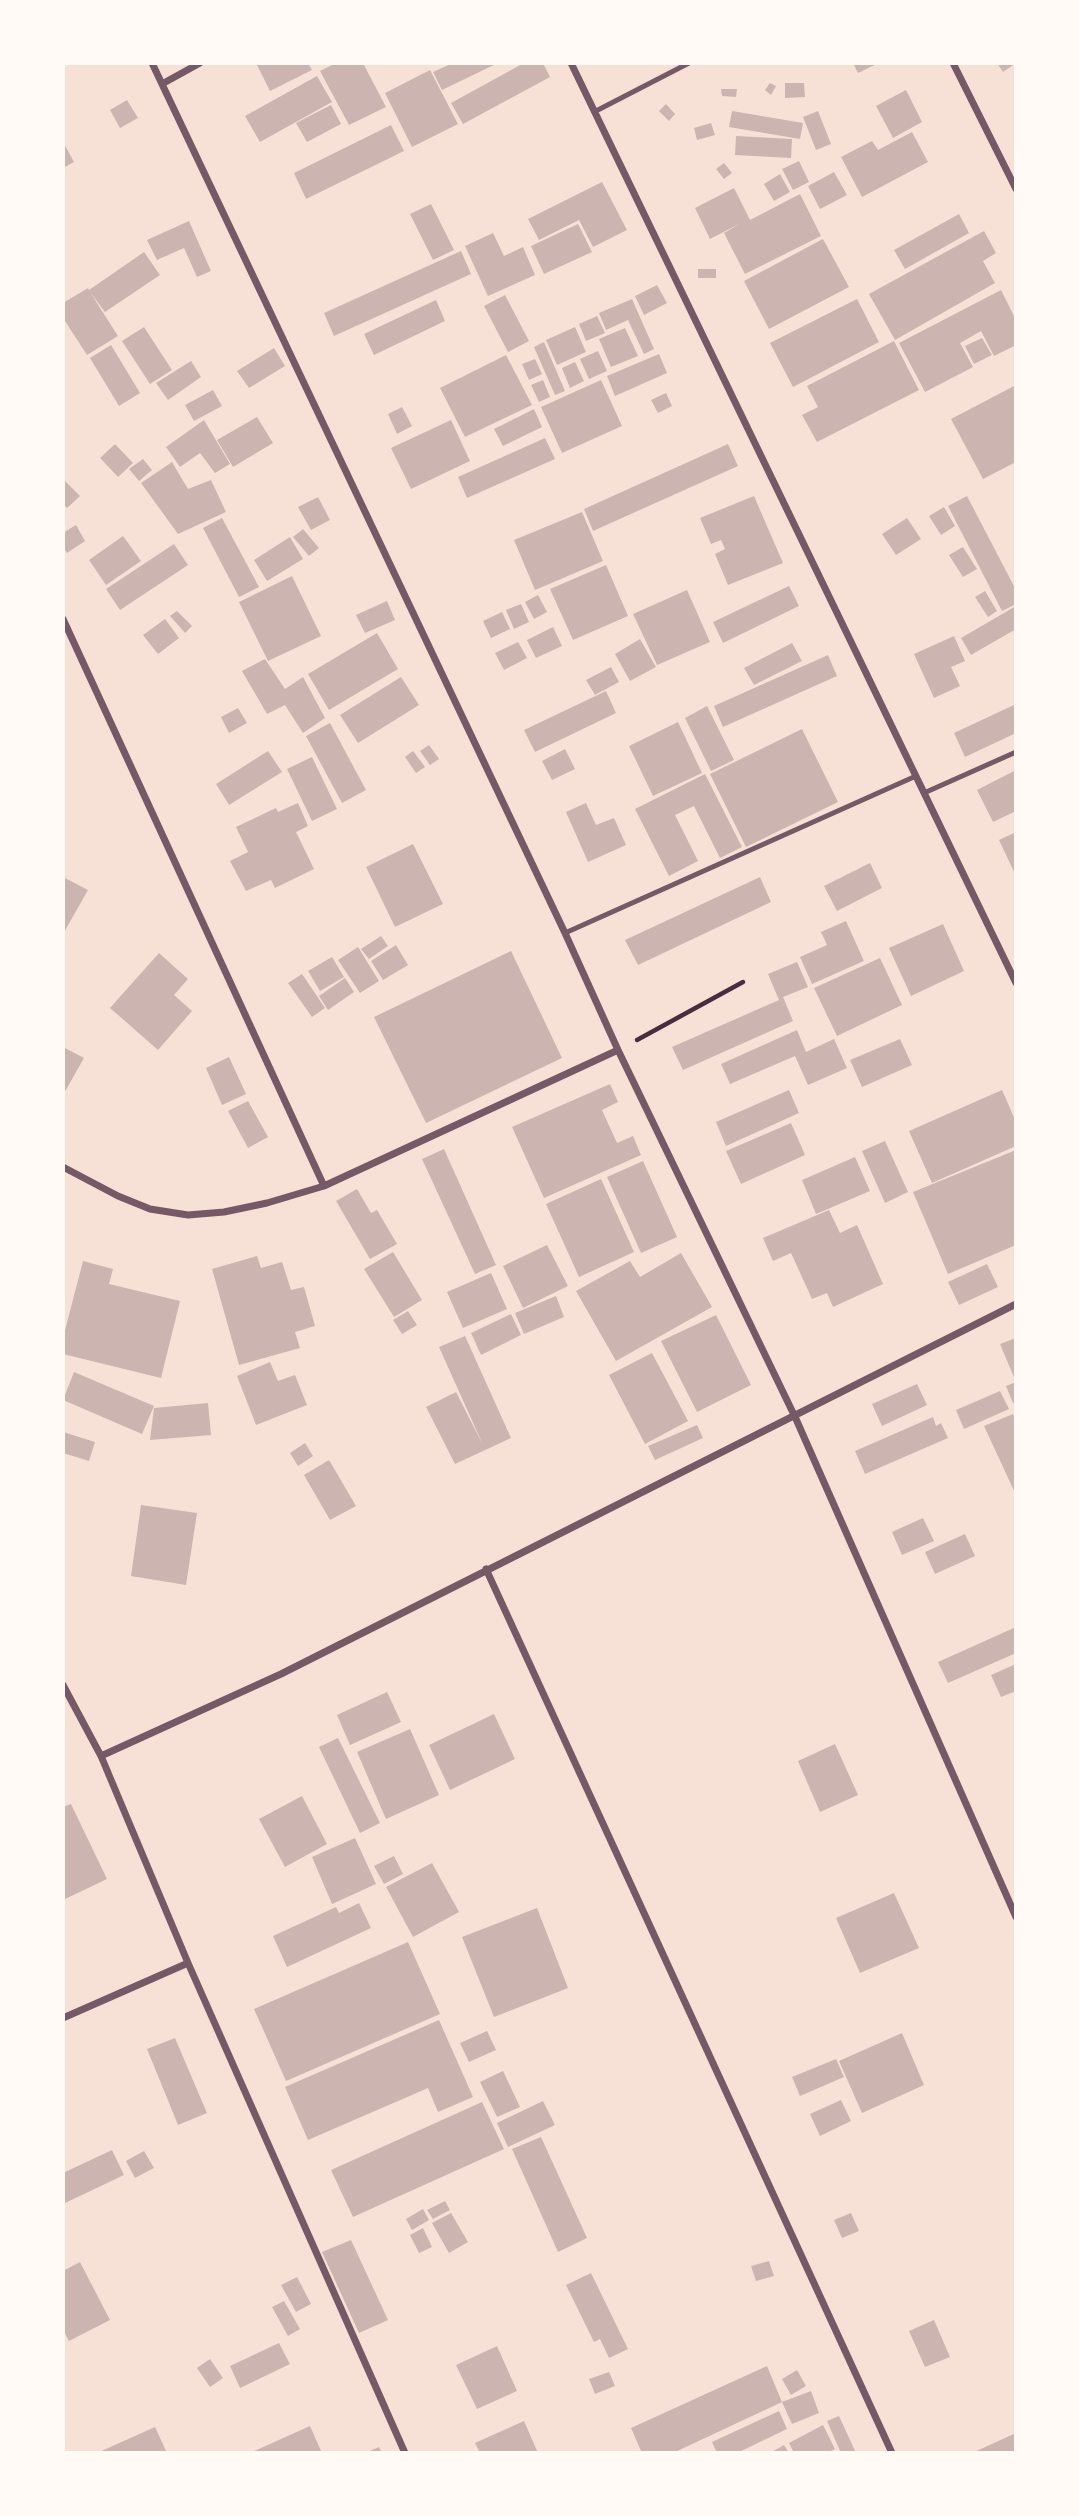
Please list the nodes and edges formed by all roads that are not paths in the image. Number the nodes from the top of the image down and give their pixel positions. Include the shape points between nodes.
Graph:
1 (152, 63) edge
2 (200, 63) edge
3 (570, 63) edge
4 (690, 63) edge
5 (953, 63) edge
6 (162, 83) junction
7 (594, 112) junction
8 (1016, 189) edge
9 (63, 619) edge
10 (1016, 751) edge
11 (916, 776) junction
12 (925, 793) junction
13 (565, 933) junction
14 (1016, 983) edge
15 (618, 1050) junction
16 (63, 1167) edge
17 (324, 1186) junction
18 (1016, 1304) edge
19 (794, 1416) junction
20 (486, 1569) junction
21 (63, 1685) edge
22 (101, 1756) junction
23 (1016, 1916) edge
24 (188, 1963) junction
25 (63, 2018) edge
26 (405, 2453) edge
27 (892, 2453) edge

1 - 6 street
2 - 6 street
3 - 7 street
4 - 7 lane
5 - 8 street
6 - 13 street
7 - 11 street
9 - 17 street
10 - 12 lane
11 - 12 street
11 - 13 lane
12 - 14 street
13 - 15 street
15 - 17 street
15 - 19 street
16 - 17 street via 150,1209 188,1215 267,1203
18 - 19 street
19 - 20 street
19 - 23 street
20 - 22 street via 281,1674
20 - 27 street
21 - 22 street
22 - 24 street
24 - 25 street
24 - 26 street

